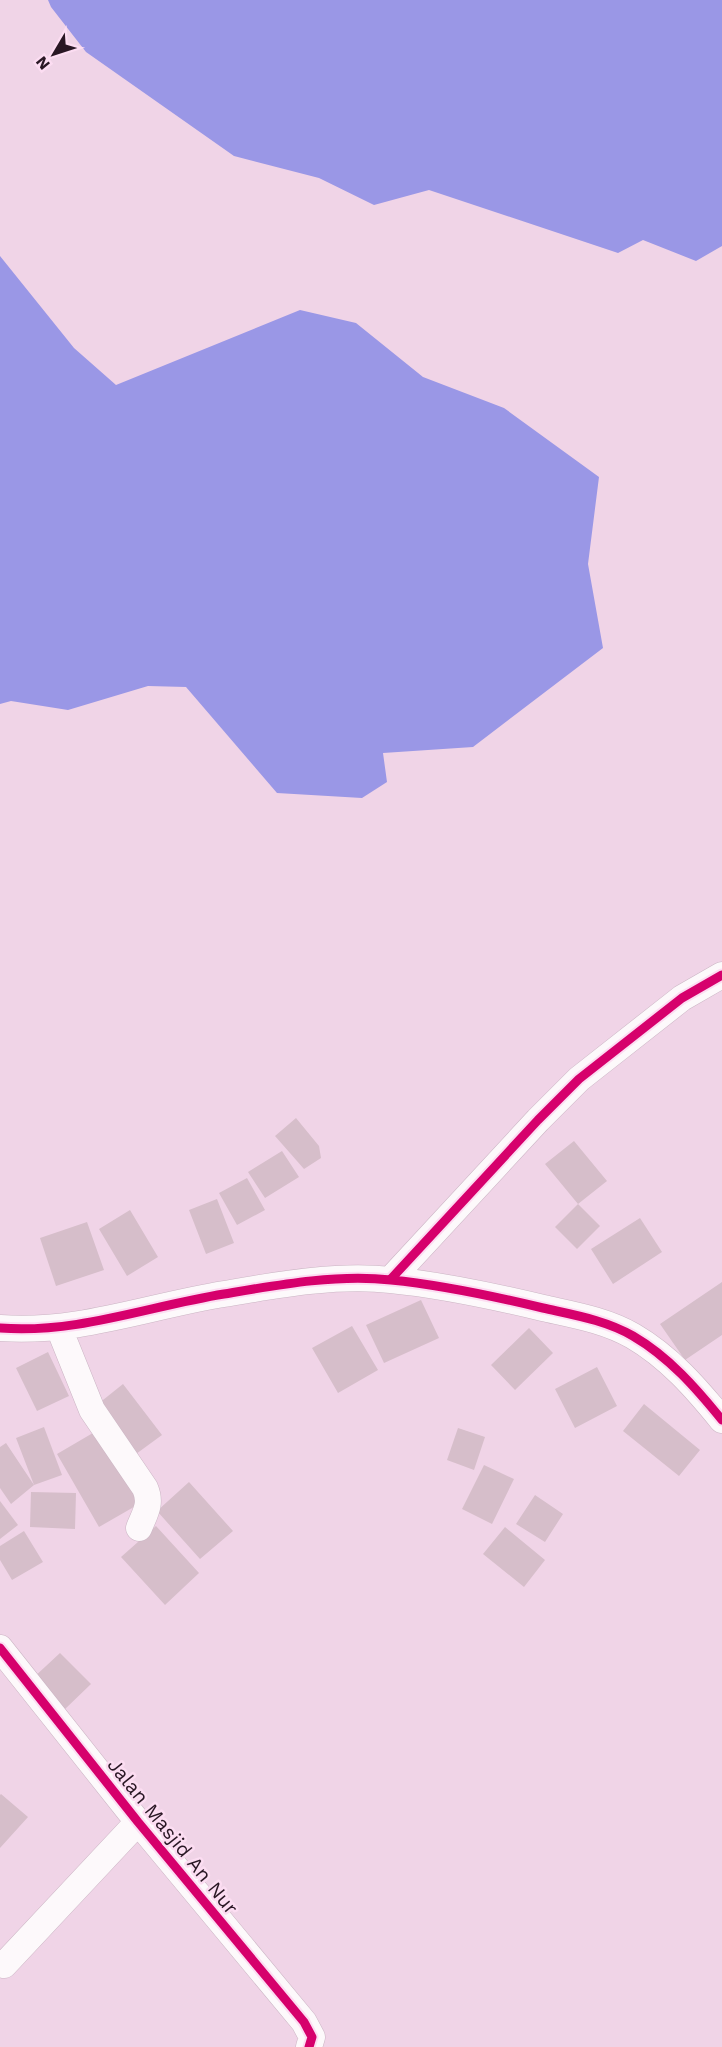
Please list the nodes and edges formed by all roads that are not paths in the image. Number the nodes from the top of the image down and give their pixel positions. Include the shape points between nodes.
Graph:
1 (722, 975) edge
2 (390, 1280) junction
3 (0, 1328) edge
4 (59, 1328) junction
5 (722, 1420) edge
6 (139, 1528) dead end
7 (0, 1648) edge
8 (138, 1822) junction
9 (4, 1965) dead end
10 (309, 2047) edge

1 - 2 street via 682,998 579,1079
2 - 4 street via 337,1280 222,1294
2 - 5 street via 495,1296 597,1320 632,1336 665,1358
3 - 4 street
4 - 6 street via 92,1410 149,1497
7 - 8 street, Jalan Masjid An Nur
8 - 9 street
8 - 10 street, Jalan Masjid An Nur via 304,2022 312,2037

